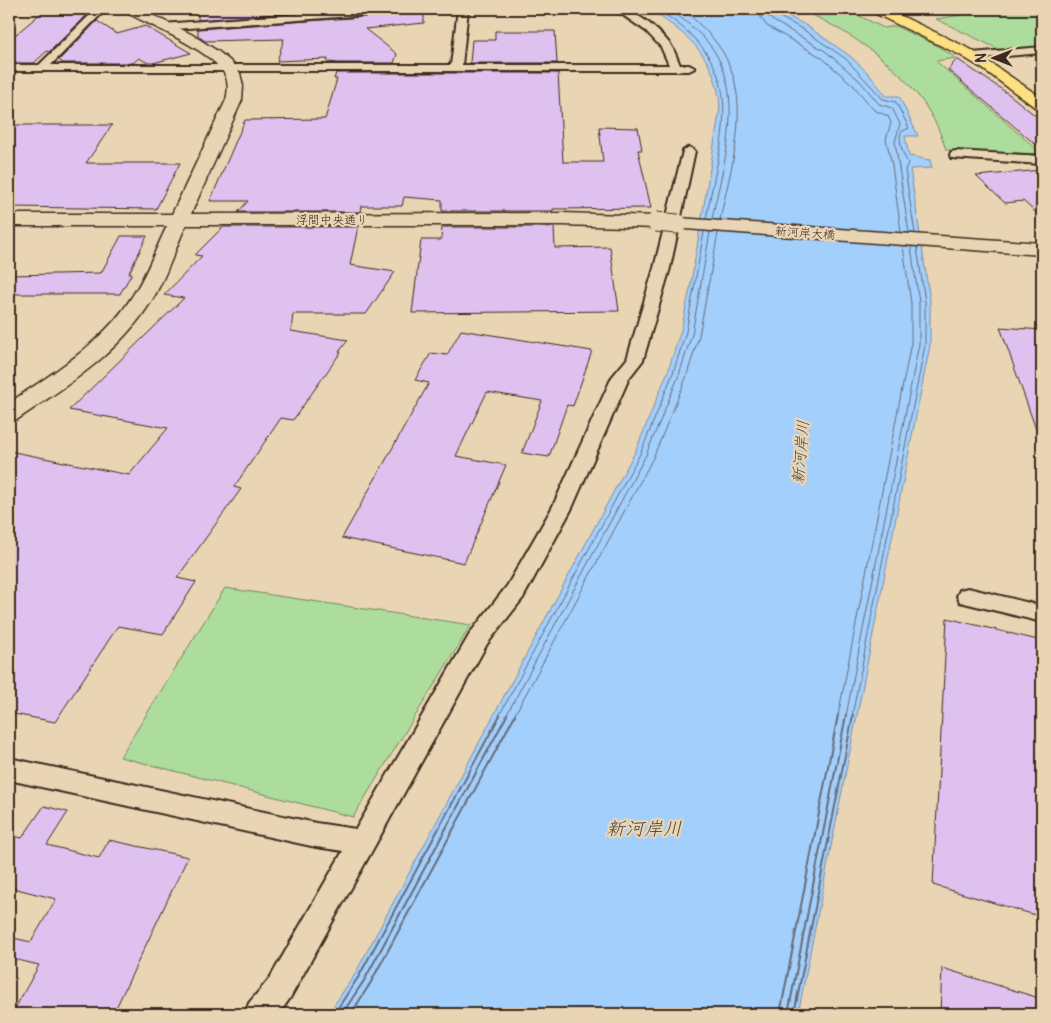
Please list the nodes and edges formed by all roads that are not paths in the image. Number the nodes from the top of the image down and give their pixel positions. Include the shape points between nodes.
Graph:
1 (101, 9) edge
2 (130, 9) edge
3 (406, 9) edge
4 (462, 9) edge
5 (619, 9) edge
6 (877, 9) edge
7 (898, 9) edge
8 (162, 27) junction
9 (1042, 50) edge
10 (990, 54) junction
11 (972, 56) junction
12 (9, 68) edge
13 (42, 68) junction
14 (228, 68) junction
15 (456, 68) junction
16 (676, 68) junction
17 (689, 68) dead end
18 (1042, 88) edge
19 (1042, 105) edge
20 (689, 151) dead end
21 (956, 155) dead end
22 (1042, 160) edge
23 (9, 220) edge
24 (180, 220) junction
25 (656, 222) joint
26 (1042, 249) edge
27 (9, 414) edge
28 (968, 596) dead end
29 (1042, 614) edge
30 (9, 769) edge
31 (362, 842) junction
32 (260, 1014) edge

1 - 13 street
2 - 8 street
3 - 8 street
4 - 15 street
5 - 16 street via 650,30 666,46
6 - 11 main road
7 - 10 main road
8 - 14 street via 210,52
9 - 10 street
10 - 11 street
10 - 18 main road
11 - 19 main road
12 - 13 street
13 - 14 street
14 - 15 street
14 - 24 street via 234,81 234,100
15 - 16 street
16 - 17 street
20 - 31 street via 662,268 635,360 621,377 562,508 515,592 479,638
21 - 22 street
23 - 24 street, 浮間中央通り
24 - 25 street, 浮間中央通り via 562,219
24 - 27 street via 145,294 127,321 99,350
25 - 26 street, 新河岸大橋, bridge
28 - 29 street
30 - 31 street
31 - 32 street via 280,988

